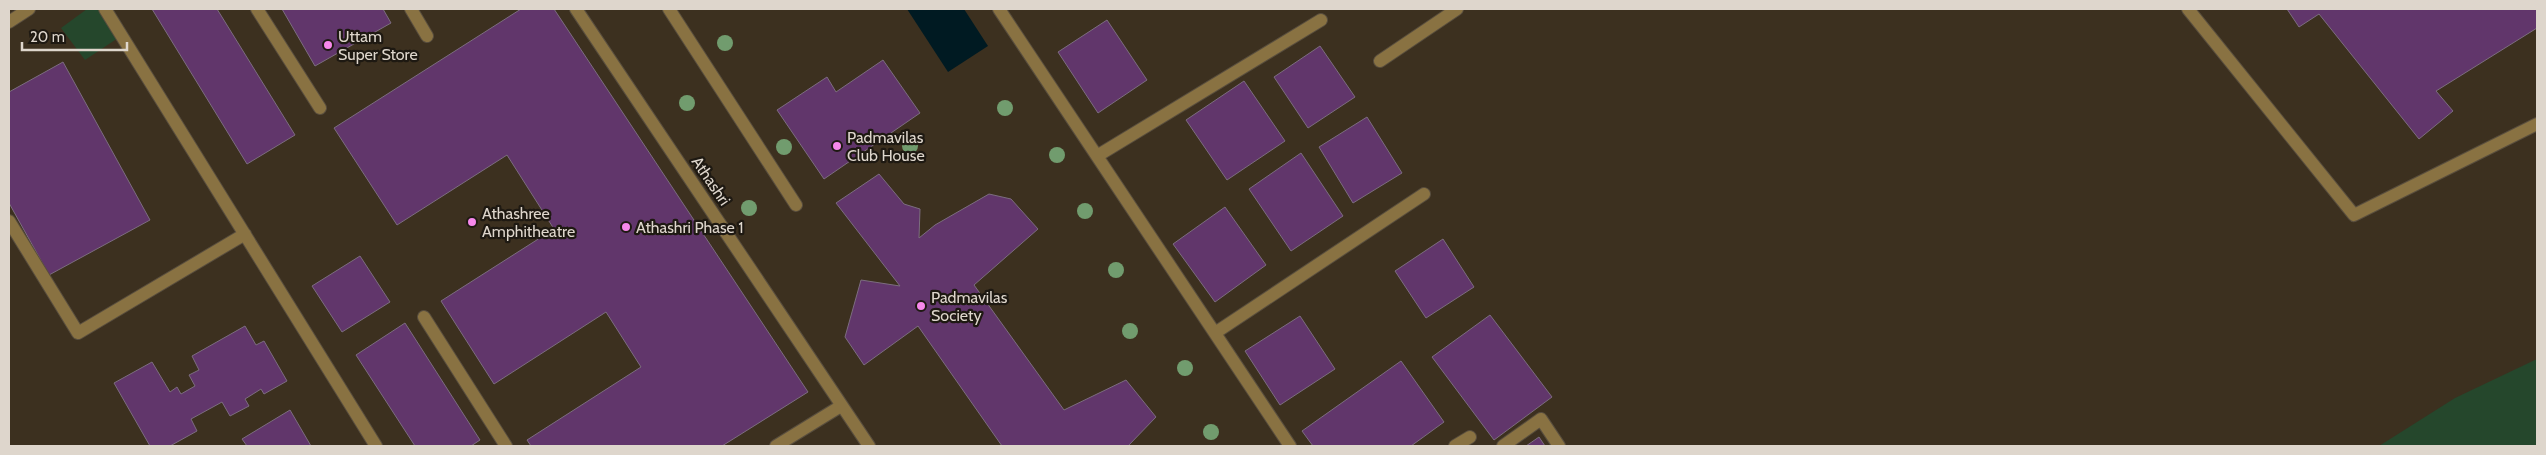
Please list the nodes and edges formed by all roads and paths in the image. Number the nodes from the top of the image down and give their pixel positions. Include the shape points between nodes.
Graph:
1 (29, 9) edge
2 (104, 9) edge
3 (257, 9) edge
4 (411, 9) edge
5 (576, 9) edge
6 (669, 9) edge
7 (999, 9) edge
8 (1457, 9) edge
9 (2188, 9) edge
10 (1321, 20) dead end
11 (9, 22) edge
12 (427, 36) dead end
13 (1380, 61) dead end
14 (320, 108) dead end
15 (2537, 124) edge
16 (1097, 156) junction
17 (1424, 194) dead end
18 (796, 205) dead end
19 (9, 221) edge
20 (245, 234) junction
21 (424, 317) dead end
22 (1215, 333) junction
23 (842, 406) junction
24 (1470, 437) dead end
25 (376, 446) edge
26 (506, 446) edge
27 (776, 446) edge
28 (869, 446) edge
29 (1290, 446) edge
30 (1455, 446) edge
31 (1503, 446) edge
32 (1560, 446) edge

1 - 11 street
2 - 20 street
3 - 14 street
4 - 12 street
5 - 23 street, Athashri
6 - 18 street
7 - 16 street
8 - 13 street
9 - 15 street via 2354,215
10 - 16 street
16 - 22 street
17 - 22 street
19 - 20 street via 78,333
20 - 25 street
21 - 26 street
22 - 29 street
23 - 27 street
23 - 28 street, Athashri
24 - 30 street
31 - 32 street via 1541,418

